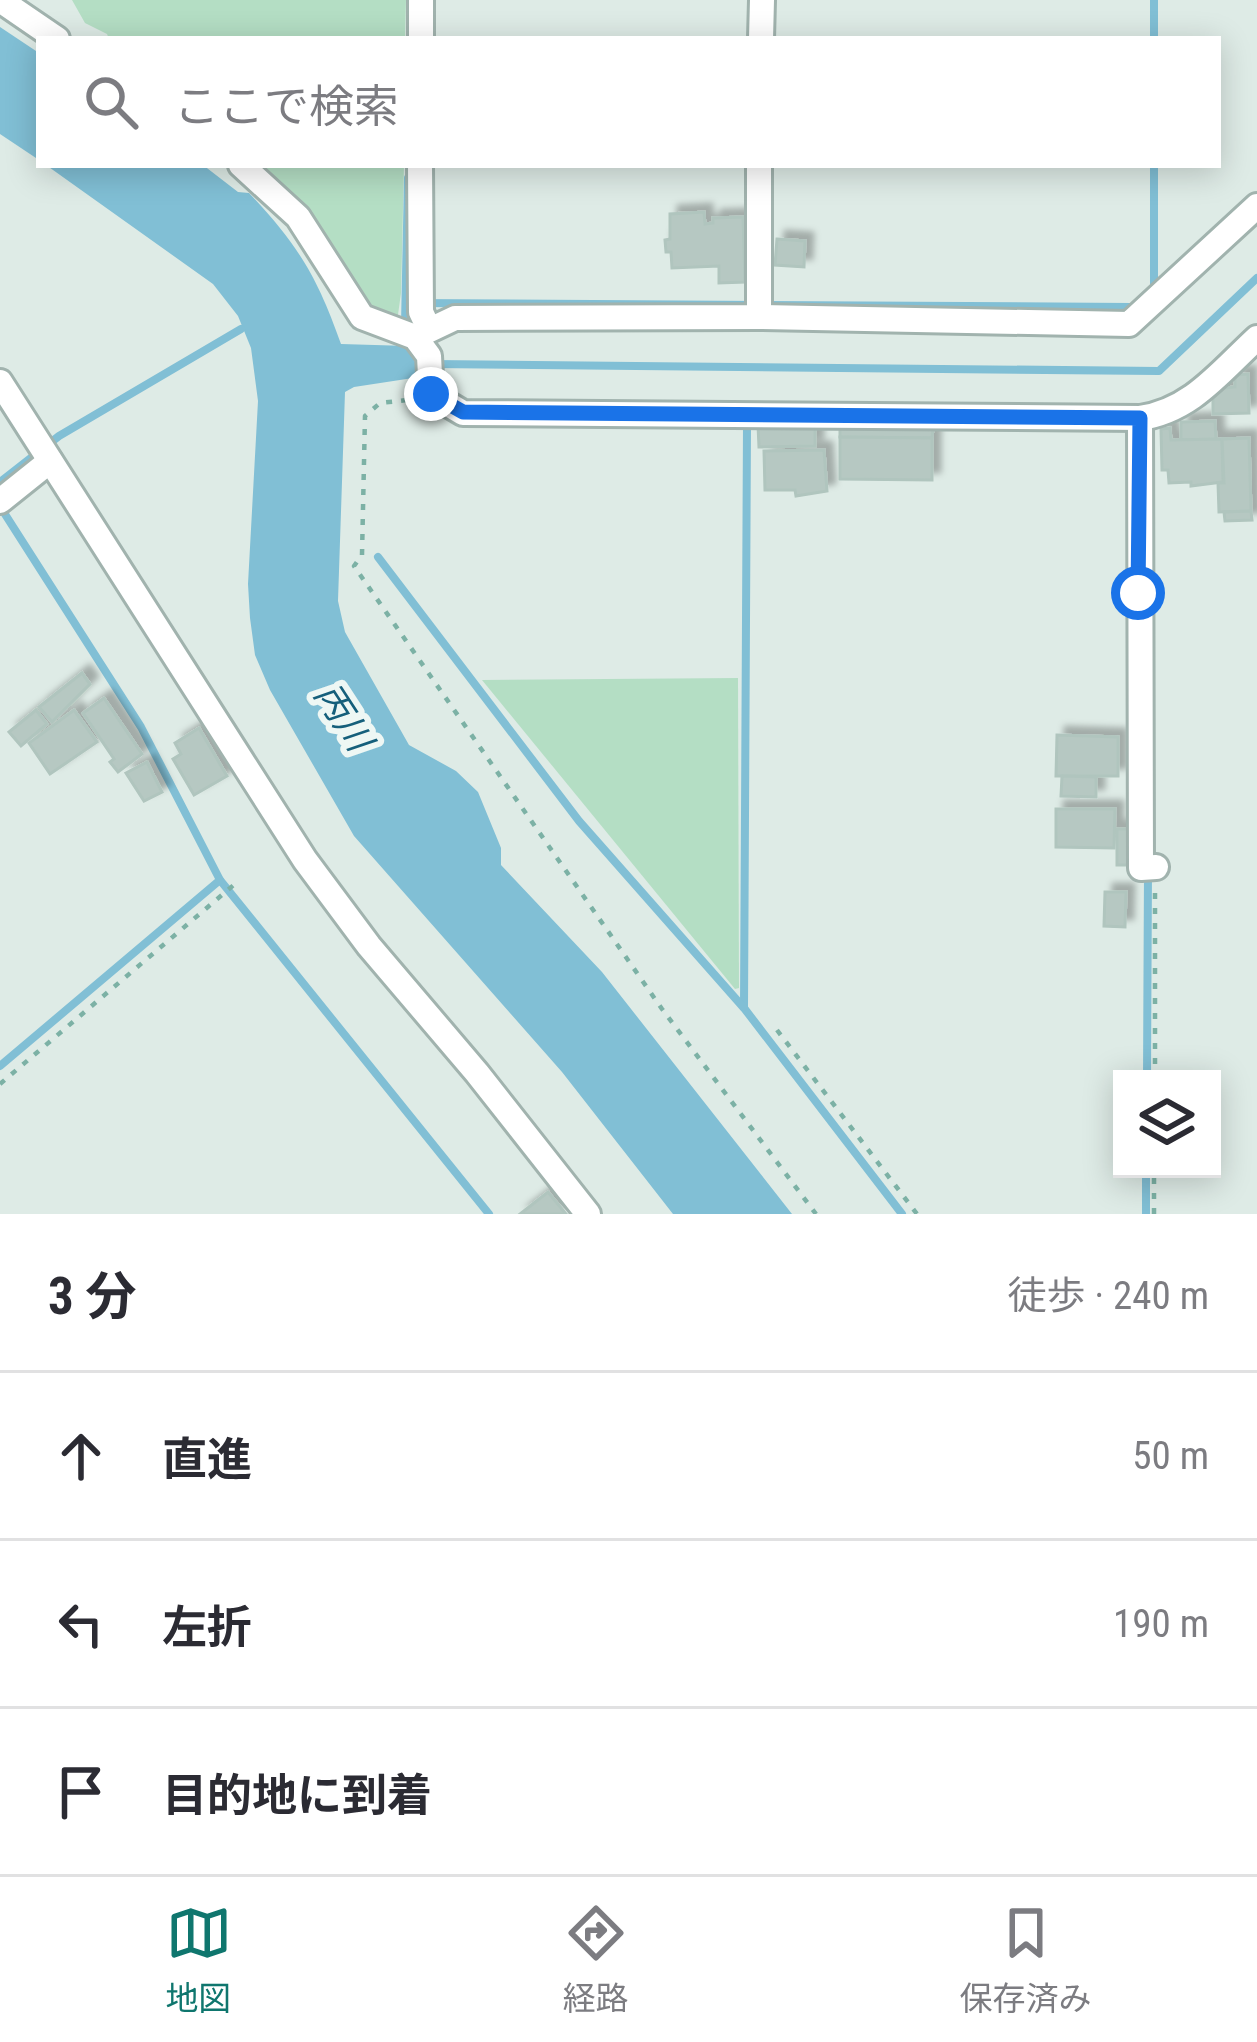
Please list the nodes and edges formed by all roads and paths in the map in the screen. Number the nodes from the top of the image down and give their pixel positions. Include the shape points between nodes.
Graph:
1 (0, 0) edge
2 (421, 0) edge
3 (762, 0) edge
4 (53, 36) edge
5 (421, 36) edge
6 (761, 36) edge
7 (244, 168) edge
8 (421, 168) edge
9 (760, 168) edge
10 (1257, 206) edge
11 (759, 308) junction
12 (1257, 338) edge
13 (421, 340) junction
14 (0, 382) edge
15 (1140, 418) junction
16 (44, 453) junction
17 (0, 501) edge
18 (1150, 868) joint
19 (230, 888) dead end
20 (777, 1030) dead end
21 (1155, 1070) edge
22 (0, 1084) edge
23 (1154, 1178) edge
24 (588, 1214) edge
25 (816, 1214) edge
26 (917, 1214) edge
27 (1154, 1214) edge

1 - 4 street
2 - 5 street
3 - 6 street
7 - 13 street via 298,217 355,310
8 - 13 street
9 - 11 street
10 - 11 street via 1129,324
11 - 13 street via 455,318
12 - 15 street via 1184,405
13 - 15 street via 463,412
13 - 25 path via 364,416 362,555 355,566 662,1009
14 - 16 street
15 - 18 street via 1141,868
16 - 17 street
16 - 24 street via 305,860
18 - 21 path
19 - 22 path
20 - 26 path
23 - 27 path

